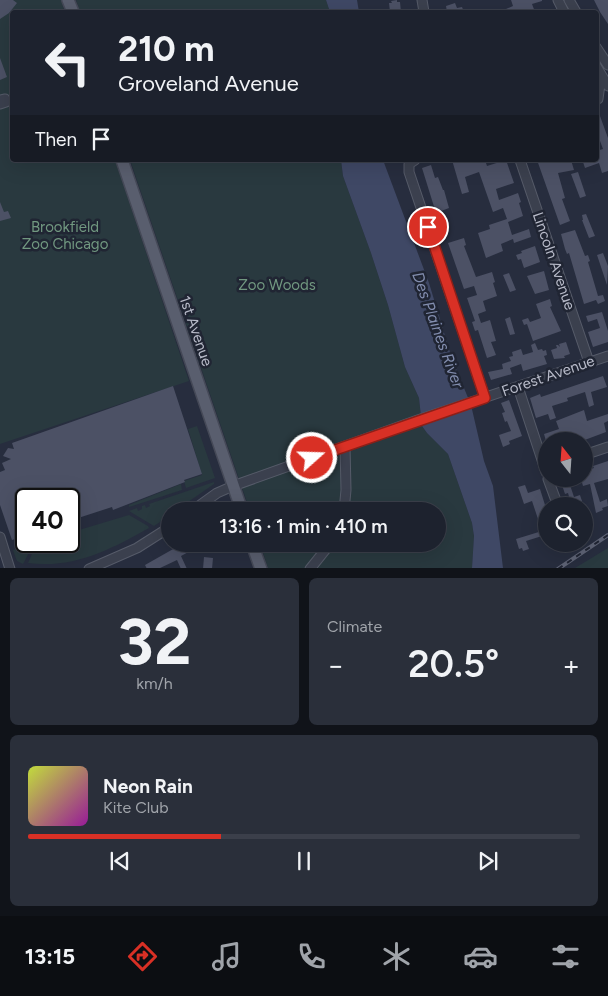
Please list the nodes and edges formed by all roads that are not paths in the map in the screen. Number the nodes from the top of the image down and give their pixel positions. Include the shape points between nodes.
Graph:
1 (599, 52) edge
2 (608, 65) edge
3 (599, 71) edge
4 (608, 86) edge
5 (123, 162) edge
6 (412, 162) edge
7 (521, 162) edge
8 (608, 356) edge
9 (589, 362) junction
10 (518, 387) junction
11 (485, 398) junction
12 (345, 446) junction
13 (538, 446) edge
14 (608, 447) edge
15 (593, 452) edge
16 (234, 486) junction
17 (205, 502) edge
18 (239, 502) edge
19 (345, 502) edge
20 (161, 533) edge
21 (0, 538) edge
22 (255, 552) edge
23 (323, 552) edge
24 (0, 566) edge
25 (11, 568) edge
26 (89, 568) edge
27 (260, 568) edge
28 (310, 568) edge

1 - 2 street
3 - 4 street
5 - 16 main road, 1st Avenue
6 - 11 street via 409,172
7 - 9 street, Lincoln Avenue
8 - 9 street, Forest Avenue
9 - 10 street, Forest Avenue
10 - 11 street, Forest Avenue
10 - 13 street
11 - 12 street, Forest Avenue
12 - 16 street, Forest Avenue
12 - 19 street
14 - 15 street
16 - 17 street, Forest Avenue
16 - 18 main road, 1st Avenue
20 - 26 street via 137,548
21 - 25 street
22 - 27 main road
23 - 28 street
24 - 25 street

